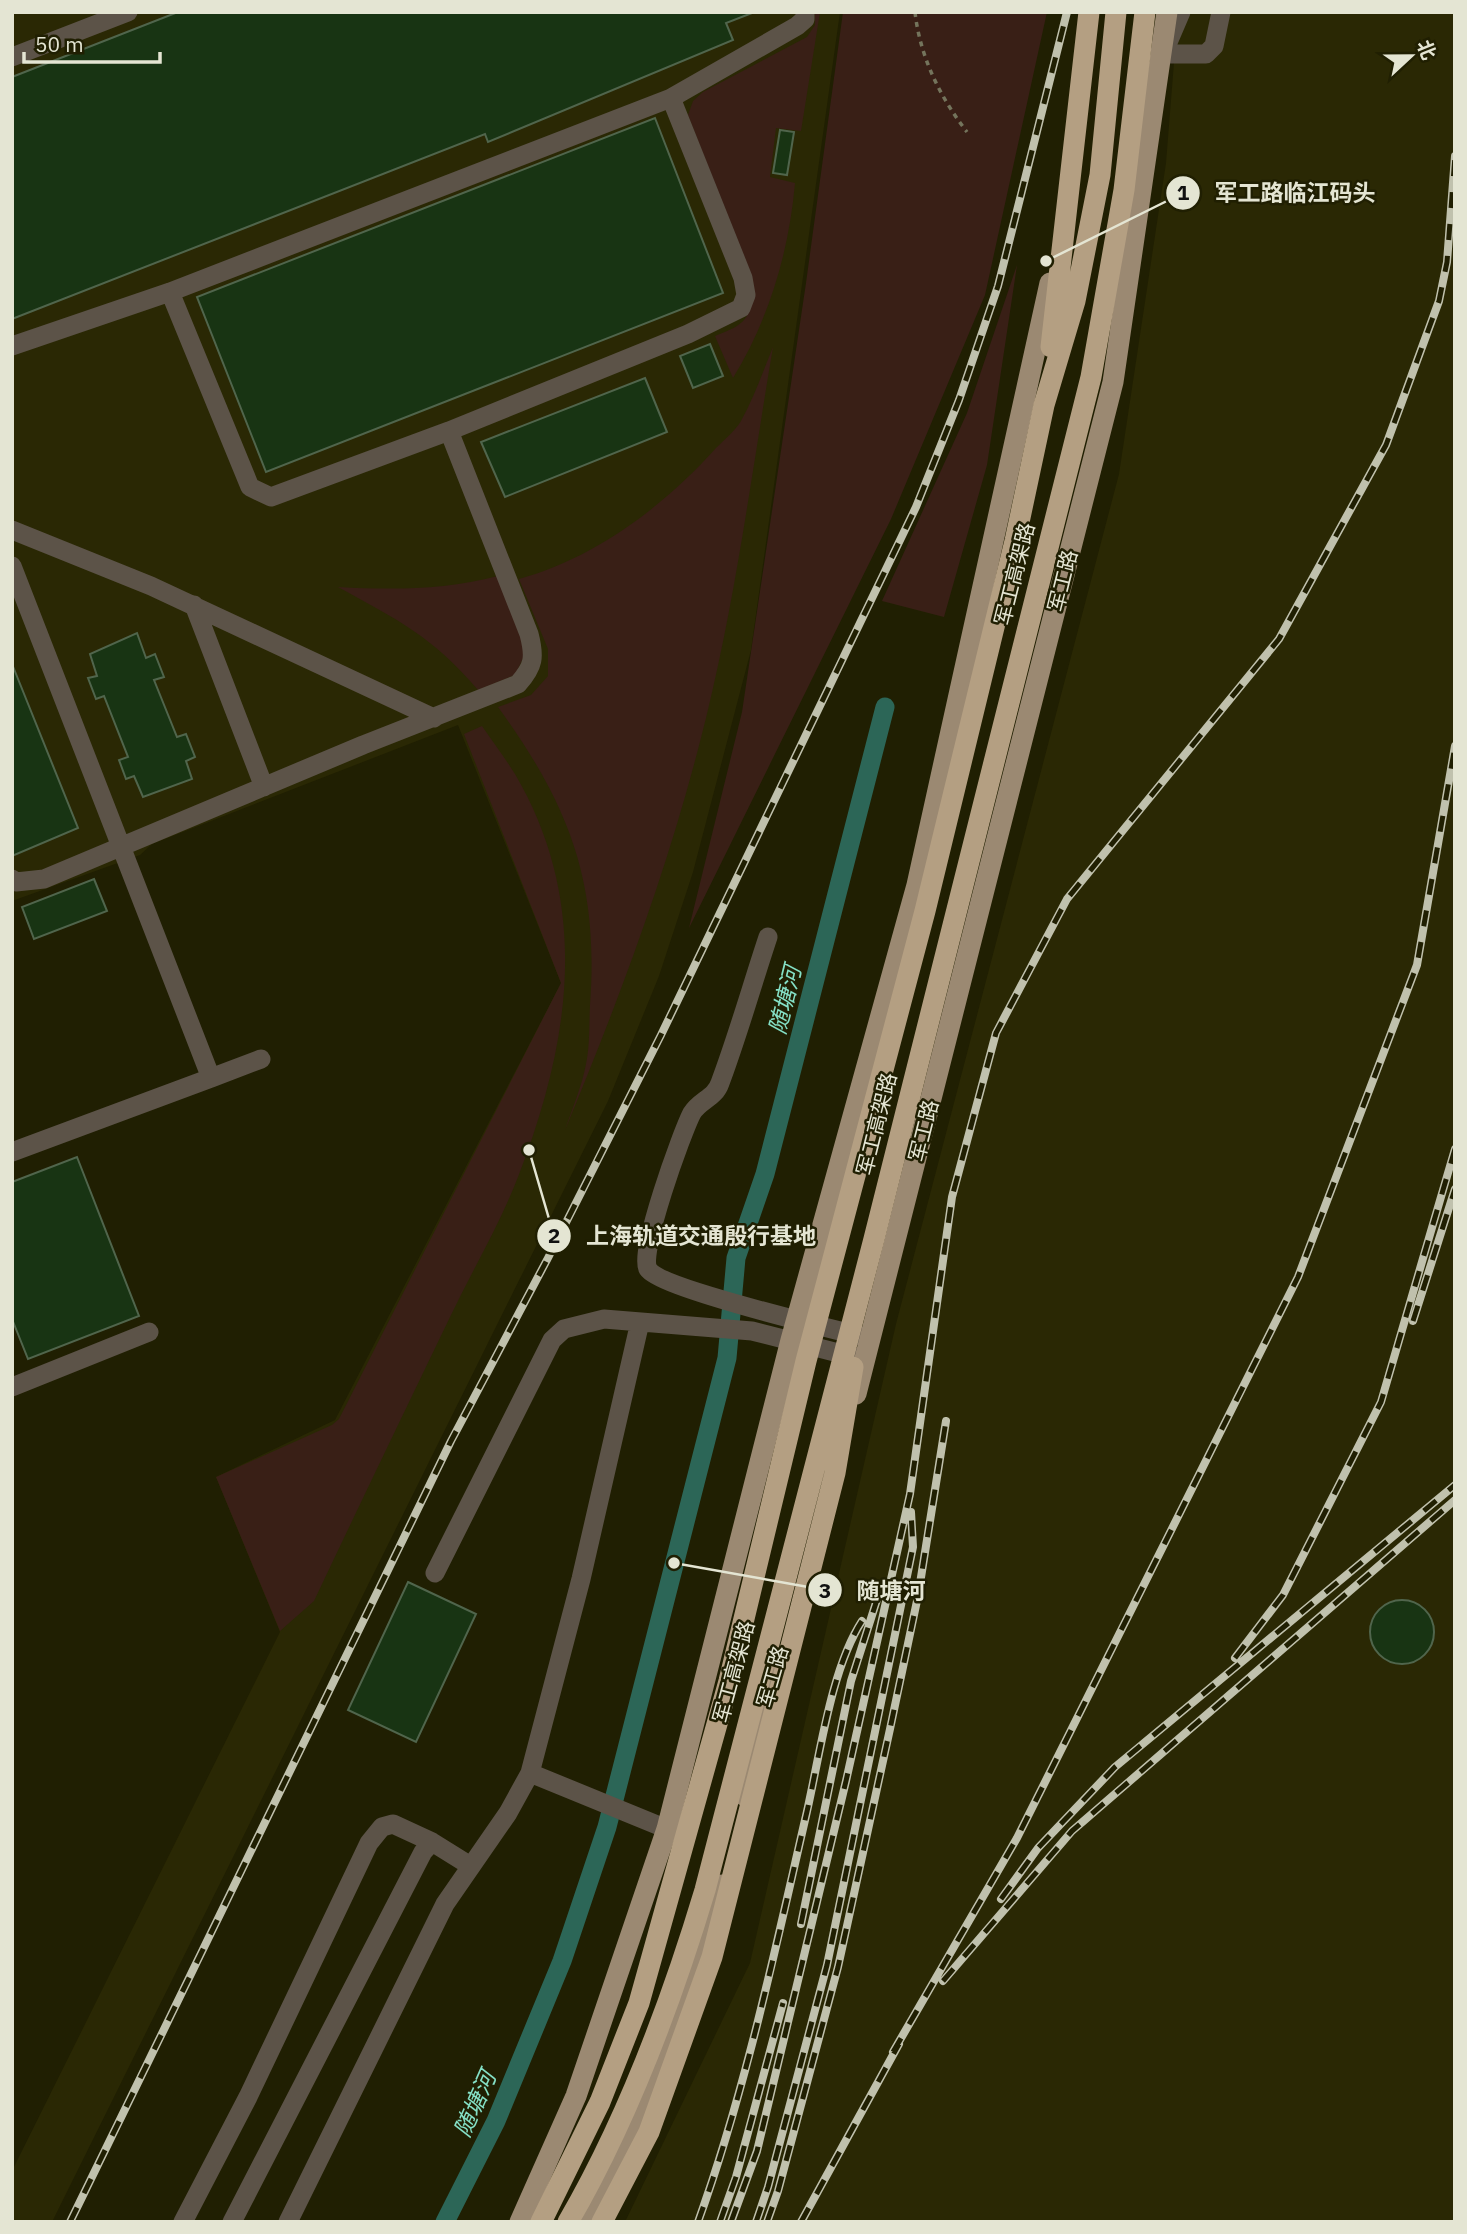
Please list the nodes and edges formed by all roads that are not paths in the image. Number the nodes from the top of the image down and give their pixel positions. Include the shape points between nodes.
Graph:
1 (128, 12) edge
2 (804, 12) edge
3 (1089, 12) edge
4 (1096, 12) edge
5 (1116, 12) edge
6 (1145, 12) edge
7 (1167, 12) edge
8 (1181, 12) edge
9 (1221, 12) edge
10 (1163, 54) junction
11 (12, 57) edge
12 (671, 98) junction
13 (170, 292) junction
14 (12, 346) edge
15 (1044, 405) junction
16 (449, 431) junction
17 (12, 530) edge
18 (12, 566) edge
19 (194, 606) junction
20 (434, 718) junction
21 (264, 788) junction
22 (125, 854) junction
23 (12, 879) edge
24 (768, 937) dead end
25 (261, 1059) dead end
26 (211, 1078) junction
27 (12, 1152) edge
28 (874, 1239) junction
29 (797, 1320) junction
30 (640, 1322) junction
31 (149, 1332) dead end
32 (872, 1339) junction
33 (791, 1340) junction
34 (866, 1360) junction
35 (12, 1387) edge
36 (435, 1573) dead end
37 (530, 1773) junction
38 (667, 1829) junction
39 (432, 1842) junction
40 (469, 1865) junction
41 (183, 2222) edge
42 (232, 2222) edge
43 (288, 2222) edge
44 (520, 2222) edge
45 (541, 2222) edge
46 (568, 2222) edge
47 (583, 2222) edge
48 (602, 2222) edge

1 - 11 street
2 - 12 street via 805,19 797,26
3 - 15 highway
4 - 29 main road via 1076,167 945,767
5 - 15 highway, 军工高架路 via 1100,175 1075,301
6 - 28 highway, 军工高架路 via 1124,190 1091,377
7 - 10 main road, 军工路
8 - 10 street
9 - 10 street via 1214,46 1206,54
10 - 32 main road, 军工路 via 1113,382
12 - 13 street
12 - 16 street via 743,278 746,295 741,309
13 - 14 street
13 - 16 street via 243,474 258,493 271,497 285,493
15 - 45 highway, 军工高架路 via 925,911 806,1361 721,1707 639,2003 600,2102
16 - 20 street via 535,656 531,670 518,684
17 - 19 street
18 - 22 street
19 - 20 street
19 - 21 street
20 - 21 street
21 - 22 street
22 - 23 street via 44,879
22 - 26 street
24 - 29 street via 719,1086 692,1114 644,1258 648,1270 657,1276 700,1294
25 - 26 street
26 - 27 street
28 - 46 highway, 军工高架路 via 677,1984 588,2187
28 - 48 highway via 835,1473 712,1957 649,2132
29 - 32 street
29 - 33 main road
30 - 33 street via 752,1331
30 - 36 street via 584,1322 564,1329 552,1340
30 - 37 street via 581,1579
31 - 35 street
32 - 34 main road, 军工路
33 - 34 street
33 - 38 main road
34 - 47 main road, 军工路 via 759,1725 722,1885 652,2083
37 - 38 street
37 - 40 street via 508,1813
38 - 44 main road via 576,2096
39 - 40 street
39 - 41 street via 393,1824 382,1827 369,1843
39 - 42 street
40 - 43 street via 445,1904

